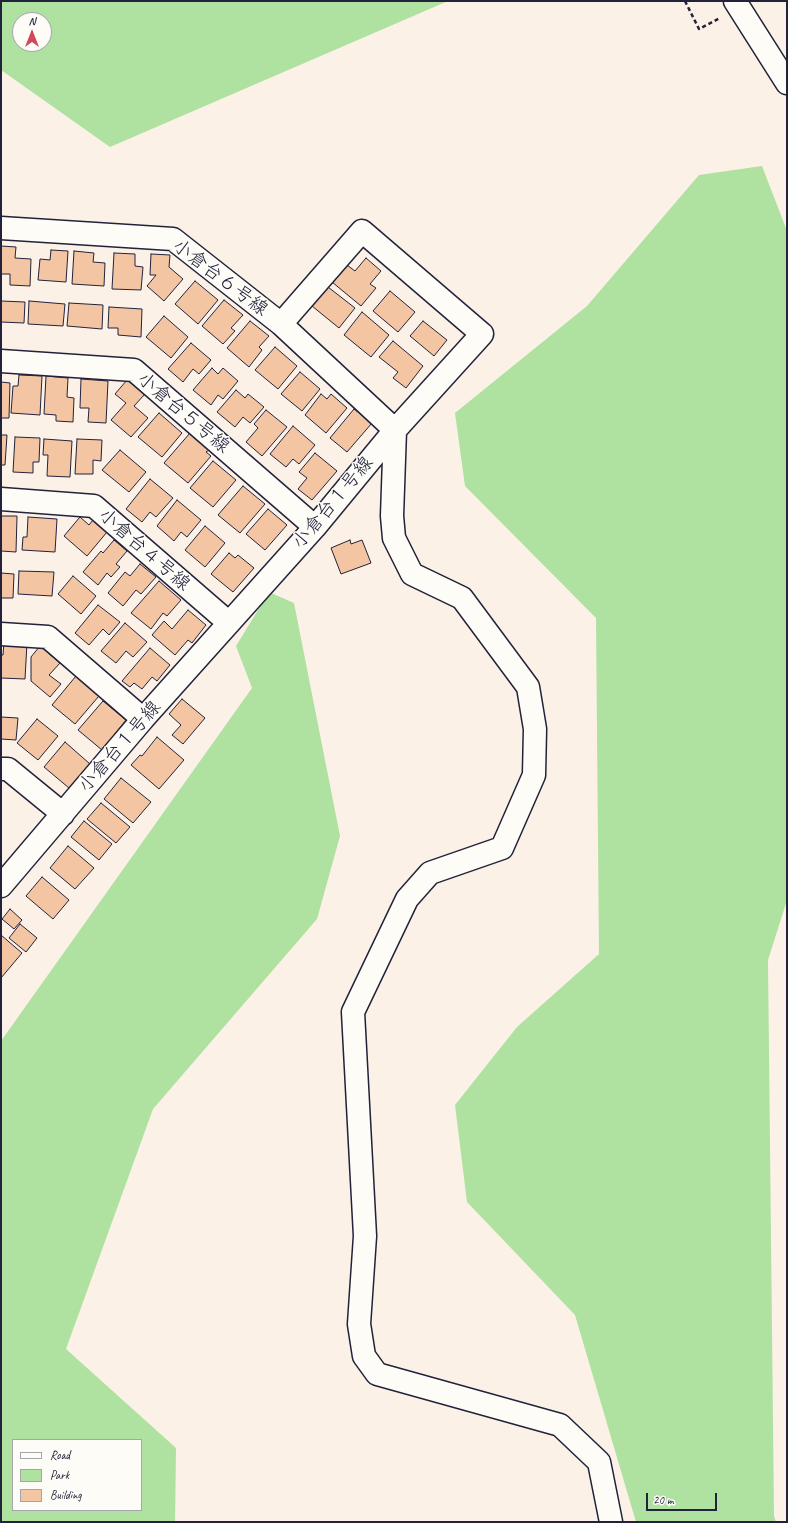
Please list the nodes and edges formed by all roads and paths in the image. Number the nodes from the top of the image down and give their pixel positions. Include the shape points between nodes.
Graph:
1 (685, 1) edge
2 (737, 5) edge
3 (787, 83) edge
4 (1, 228) edge
5 (280, 324) junction
6 (1, 361) edge
7 (395, 430) junction
8 (1, 499) edge
9 (315, 527) junction
10 (229, 623) junction
11 (1, 634) edge
12 (143, 719) junction
13 (1, 769) edge
14 (63, 814) junction
15 (1, 886) edge
16 (611, 1522) edge

1 - 2 path via 700,29
2 - 3 street
4 - 5 street, 小倉台６号線 via 173,240
5 - 7 street, 小倉台６号線
5 - 7 street, 小倉台１号線 via 362,231 482,334
6 - 9 street, 小倉台５号線 via 134,370
7 - 9 street, 小倉台１号線
7 - 16 street via 392,516 394,538 412,574 462,598 528,687 535,729 534,775 502,848 430,873 406,898 353,1012 365,1236 359,1324 364,1356 377,1374 560,1425 599,1462
8 - 10 street, 小倉台４号線 via 94,506
9 - 10 street, 小倉台１号線
10 - 12 street, 小倉台１号線
11 - 12 street via 48,637
12 - 14 street, 小倉台１号線
13 - 14 street via 8,770
14 - 15 street, 小倉台１号線

